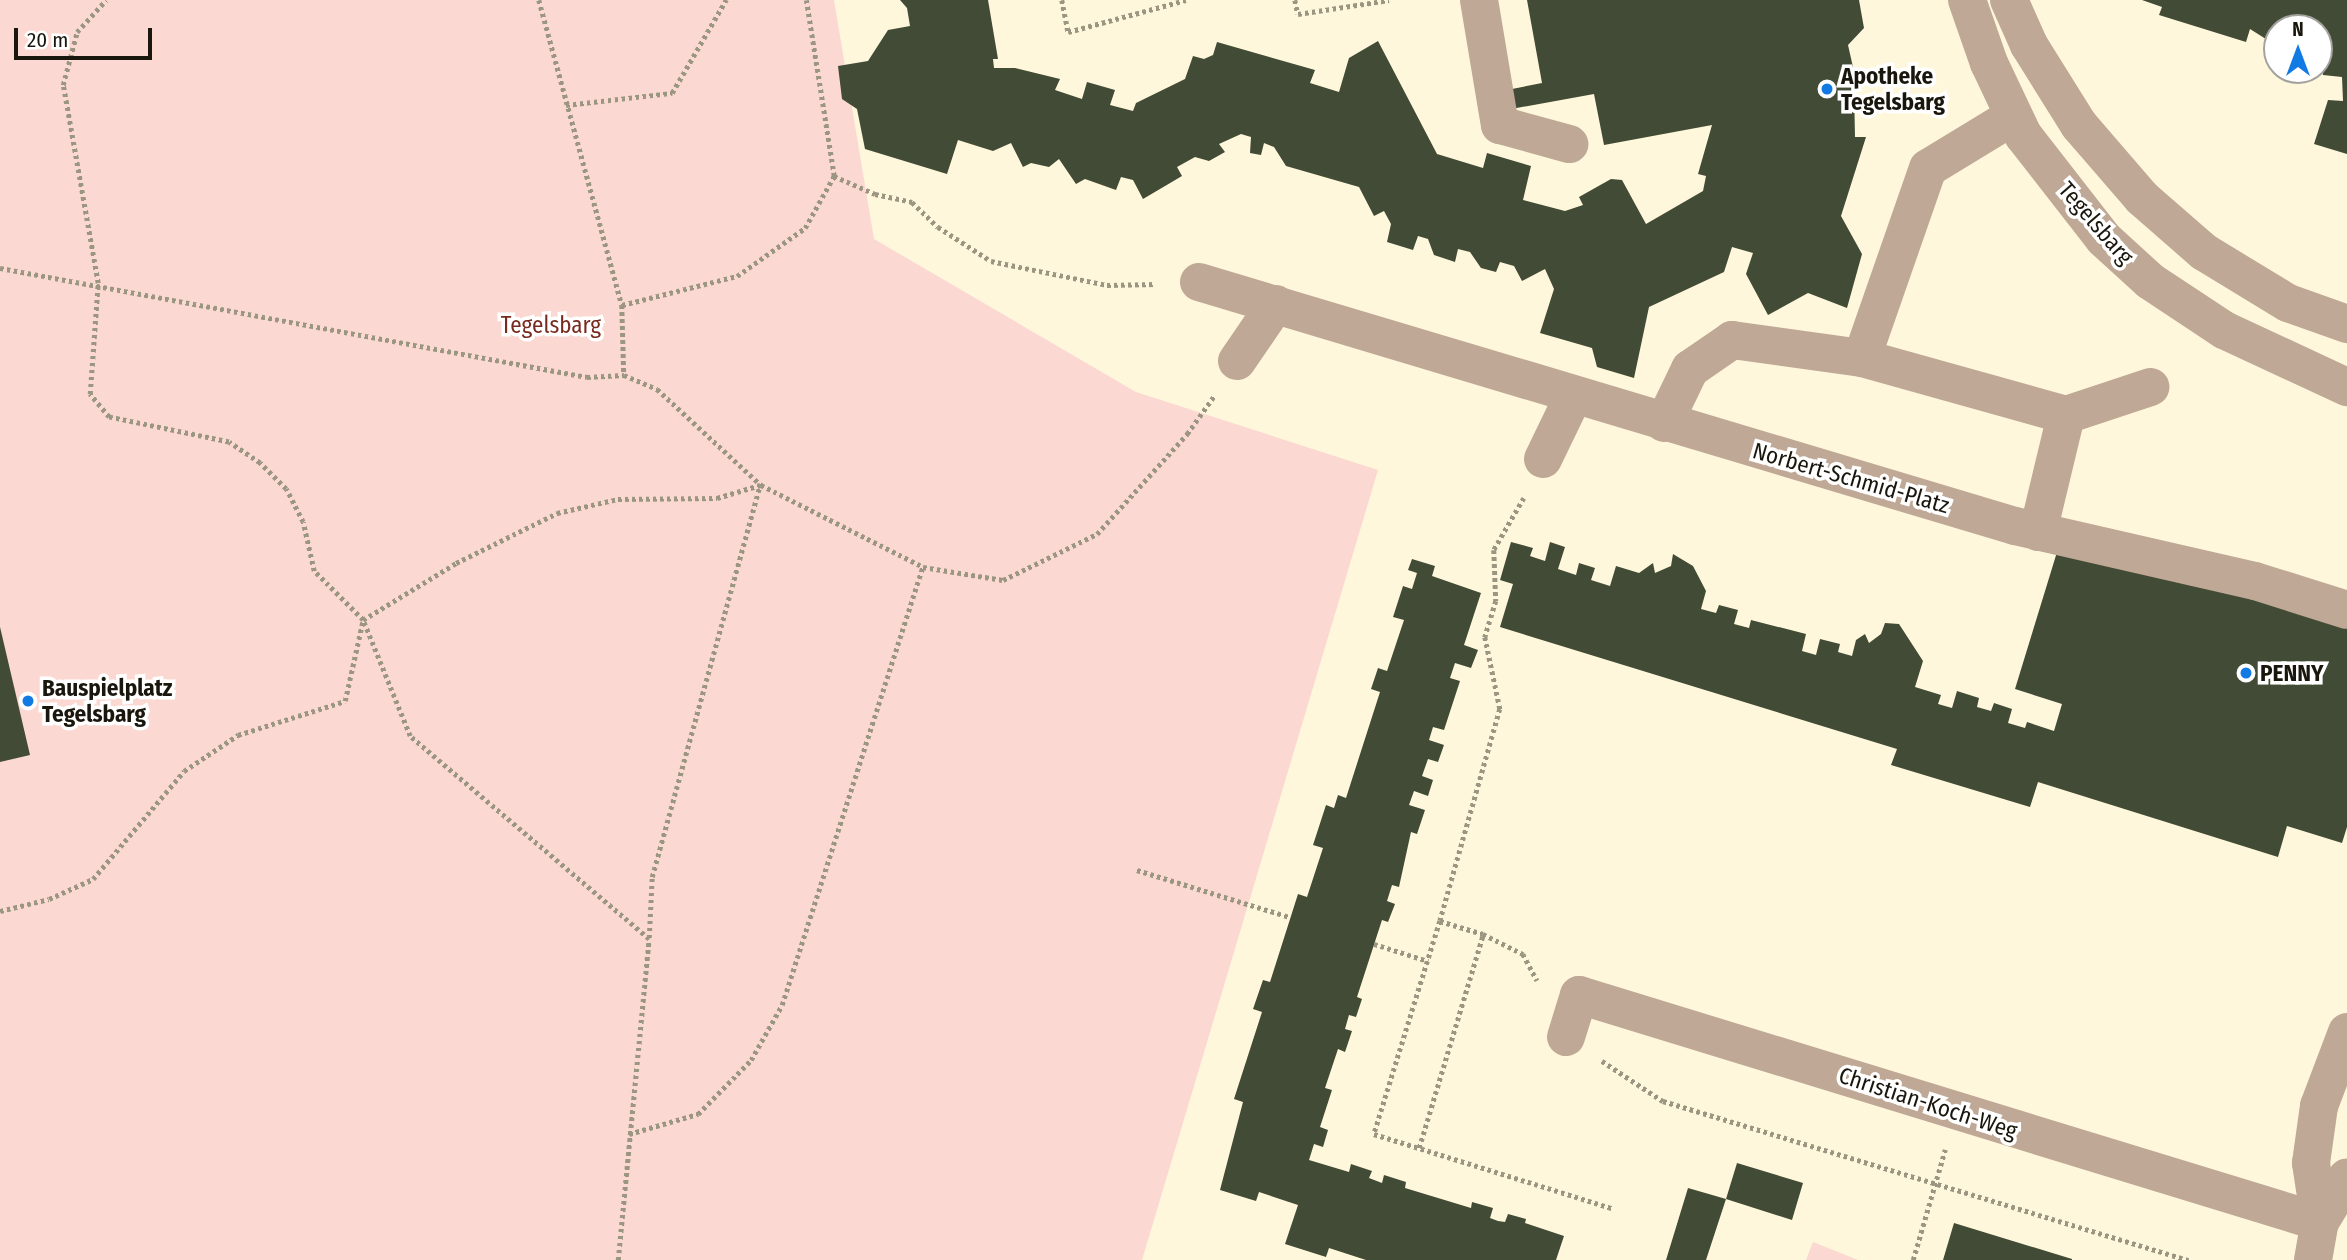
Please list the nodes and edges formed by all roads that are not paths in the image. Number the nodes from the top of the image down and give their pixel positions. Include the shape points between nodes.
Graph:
1 (1479, 0) edge
2 (1967, 0) edge
3 (2010, 0) edge
4 (2012, 117) junction
5 (1569, 144) dead end
6 (1199, 282) road end
7 (1276, 304) junction
8 (2347, 324) edge
9 (1862, 358) junction
10 (1237, 361) road end
11 (2150, 387) dead end
12 (2347, 387) edge
13 (1574, 395) junction
14 (2066, 415) junction
15 (1664, 423) junction
16 (1543, 459) road end
17 (2038, 532) junction
18 (2347, 610) edge
19 (2347, 1032) edge
20 (1566, 1037) road end
21 (2347, 1177) edge
22 (2320, 1222) junction
23 (2313, 1260) edge

1 - 5 street via 1500,125
2 - 4 street, Tegelsbarg
3 - 8 street via 2029,45 2079,125 2142,198 2204,252 2288,303
4 - 9 street via 1928,168
4 - 12 street, Tegelsbarg via 2104,239 2150,281 2224,330
6 - 7 street, Norbert-Schmid-Platz
7 - 10 street
7 - 13 street, Norbert-Schmid-Platz
9 - 14 street
9 - 15 street via 1732,340 1690,369
11 - 14 street
13 - 15 street, Norbert-Schmid-Platz
13 - 16 street
14 - 17 street
15 - 17 street, Norbert-Schmid-Platz
17 - 18 street, Norbert-Schmid-Platz via 2255,581
19 - 22 street via 2319,1106 2311,1163
20 - 22 street, Christian-Koch-Weg via 1579,995
21 - 22 street
22 - 23 street

